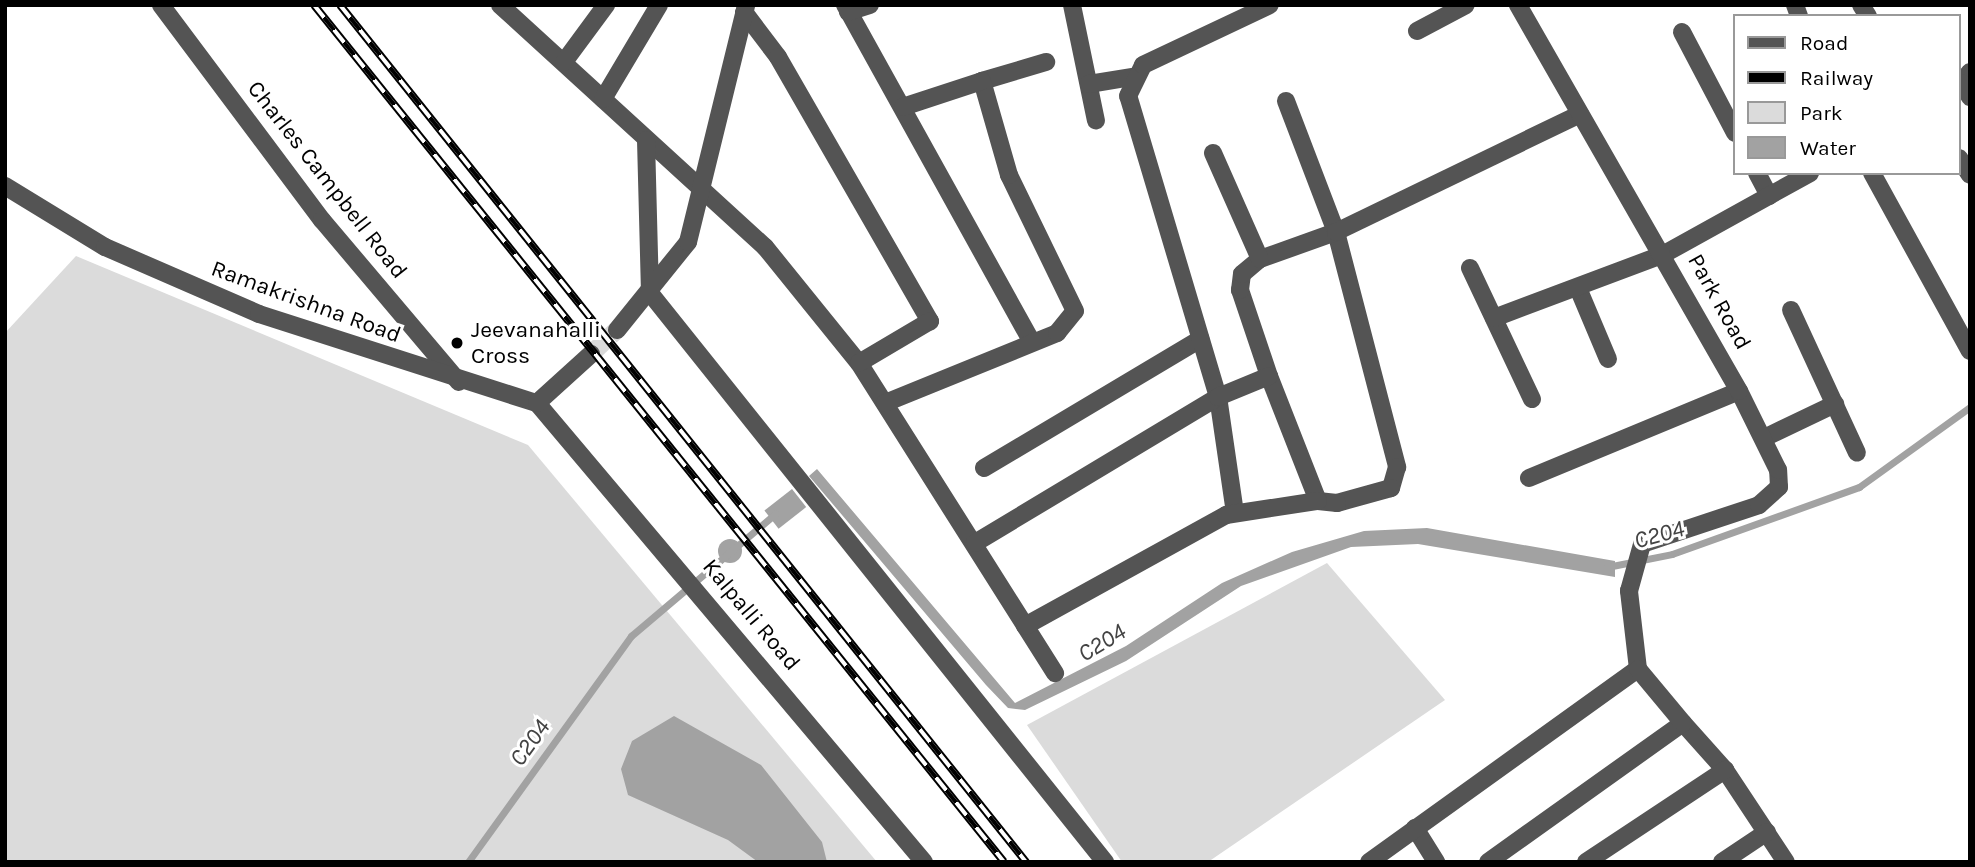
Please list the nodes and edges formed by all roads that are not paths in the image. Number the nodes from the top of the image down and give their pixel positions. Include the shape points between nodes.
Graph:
1 (161, 5) edge
2 (500, 5) edge
3 (606, 5) edge
4 (659, 5) edge
5 (870, 5) edge
6 (1072, 5) edge
7 (1270, 5) edge
8 (1466, 5) edge
9 (1518, 5) edge
10 (745, 9) edge
11 (847, 9) edge
12 (1417, 31) dead end
13 (1682, 32) dead end
14 (564, 61) junction
15 (1046, 62) dead end
16 (1970, 72) edge
17 (1132, 77) junction
18 (982, 81) junction
19 (1089, 83) junction
20 (1970, 97) edge
21 (603, 99) junction
22 (1286, 101) dead end
23 (902, 107) junction
24 (1580, 114) junction
25 (1096, 121) dead end
26 (1734, 131) edge
27 (646, 140) junction
28 (1213, 153) dead end
29 (1758, 175) edge
30 (1806, 175) edge
31 (1873, 175) edge
32 (5, 186) edge
33 (699, 188) junction
34 (1769, 196) junction
35 (1336, 232) junction
36 (1664, 254) junction
37 (1261, 259) junction
38 (1470, 268) dead end
39 (1578, 288) junction
40 (650, 293) junction
41 (1791, 310) dead end
42 (1494, 318) junction
43 (617, 330) tunnel mouth
44 (1200, 339) junction
45 (1032, 342) junction
46 (1970, 351) edge
47 (591, 354) tunnel mouth
48 (1608, 359) dead end
49 (859, 363) junction
50 (1269, 376) junction
51 (458, 382) junction
52 (1739, 391) junction
53 (1218, 397) junction
54 (1532, 399) dead end
55 (537, 403) junction
56 (885, 403) junction
57 (1835, 404) junction
58 (1764, 439) junction
59 (1857, 453) dead end
60 (984, 468) dead end
61 (1529, 478) dead end
62 (1318, 501) junction
63 (1235, 513) junction
64 (975, 543) junction
65 (1025, 626) junction
66 (1638, 669) junction
67 (1055, 673) dead end
68 (1684, 723) junction
69 (1725, 770) junction
70 (1415, 828) junction
71 (1767, 831) junction
72 (925, 862) edge
73 (1105, 862) edge
74 (1369, 862) edge
75 (1436, 862) edge
76 (1488, 862) edge
77 (1586, 862) edge
78 (1722, 862) edge
79 (1786, 862) edge

1 - 51 street, Charles Campbell Road via 322,220
2 - 14 street
3 - 14 street
4 - 21 street
5 - 11 street
6 - 19 street
7 - 17 street via 1158,56
8 - 12 street
9 - 24 street, Park Road
10 - 33 street
10 - 49 street via 778,57 930,321
11 - 23 street
13 - 26 street
14 - 21 street
15 - 18 street
16 - 20 street via 1961,83
17 - 19 street
17 - 44 street via 1128,96
18 - 23 street
18 - 45 street via 1009,175 1075,311 1057,333
19 - 25 street
21 - 27 street
22 - 35 street
23 - 45 street
24 - 35 street
24 - 36 street, Park Road
27 - 33 street
27 - 40 street
28 - 37 street
29 - 34 street
30 - 34 street
31 - 46 street
32 - 51 street, Ramakrishna Road via 77,232 197,288
33 - 40 street via 688,242
33 - 49 street via 765,247
34 - 36 street
35 - 37 street
35 - 62 street via 1397,467 1391,488 1381,494
36 - 39 street
36 - 52 street, Park Road
37 - 50 street via 1242,274 1240,290
38 - 42 street
39 - 42 street
39 - 48 street
40 - 43 street
40 - 73 street
41 - 57 street
42 - 54 street
44 - 53 street
44 - 60 street
45 - 56 street
47 - 55 street
49 - 56 street
50 - 53 street
50 - 62 street
51 - 55 street, Ramakrishna Road
52 - 58 street, Park Road
52 - 61 street
53 - 63 street
53 - 64 street
55 - 72 street, Kalpalli Road
56 - 64 street
57 - 58 street
57 - 59 street
58 - 66 street, Park Road via 1779,478 1776,495 1649,538 1636,554 1629,591
62 - 63 street
63 - 65 street
64 - 65 street
65 - 67 street
66 - 68 street
66 - 70 street
68 - 69 street
68 - 76 street
69 - 71 street
69 - 77 street
70 - 74 street
70 - 75 street
71 - 78 street
71 - 79 street

